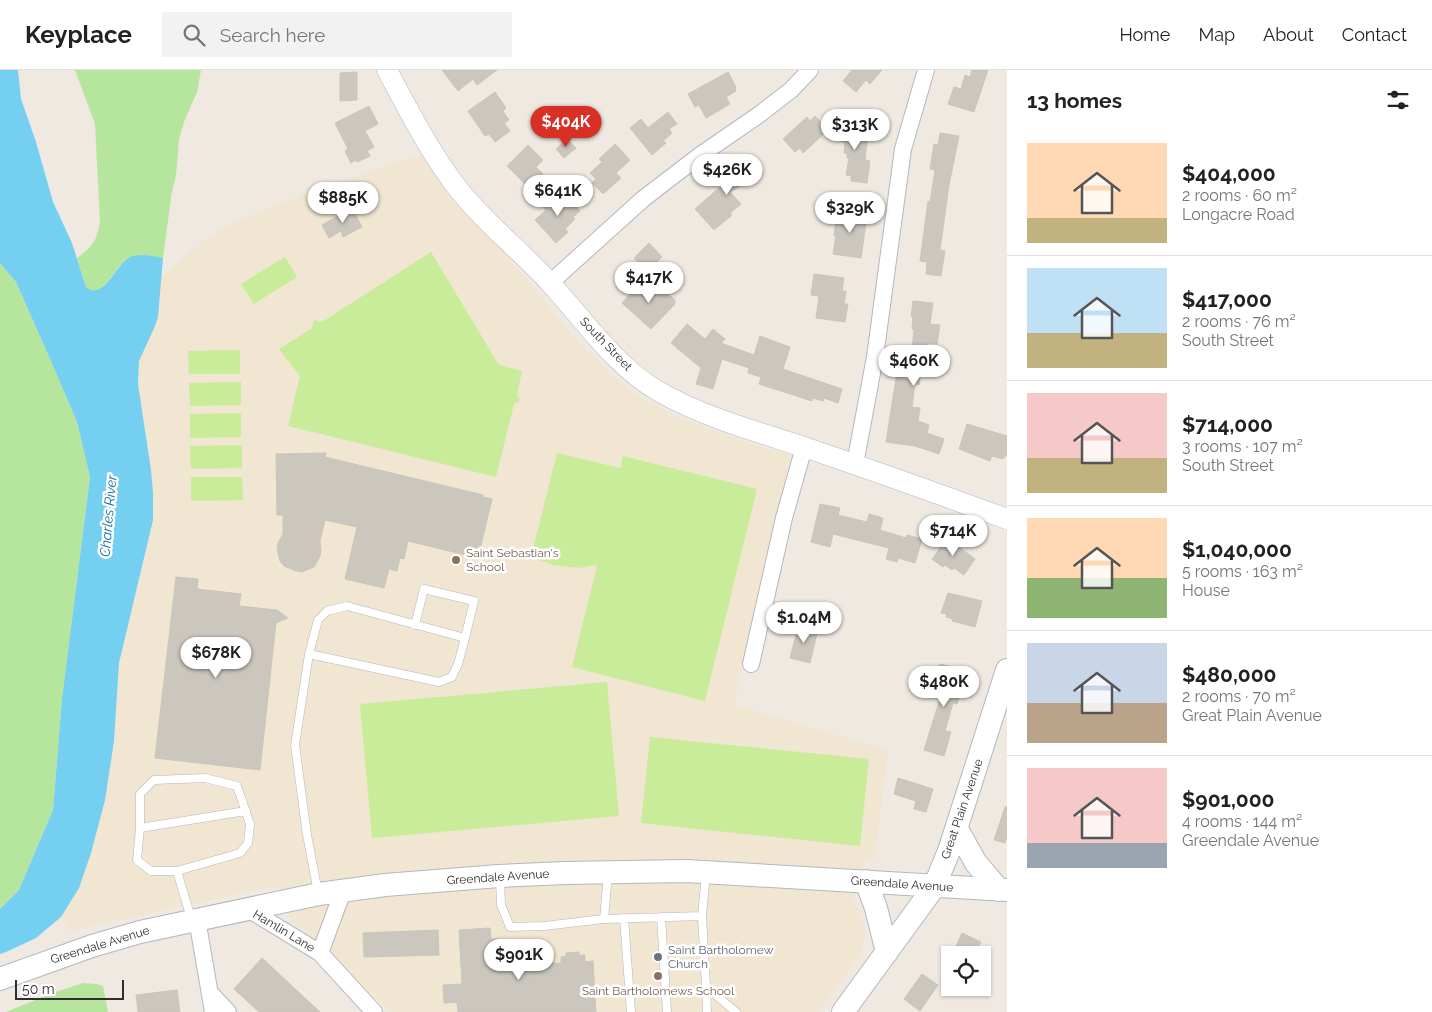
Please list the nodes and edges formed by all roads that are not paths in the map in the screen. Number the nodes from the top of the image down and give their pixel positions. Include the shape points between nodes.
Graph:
1 (387, 70) edge
2 (810, 70) edge
3 (926, 70) edge
4 (550, 283) junction
5 (804, 447) junction
6 (855, 464) junction
7 (1007, 519) edge
8 (414, 625) junction
9 (466, 638) junction
10 (309, 654) junction
11 (751, 664) dead end
12 (1007, 670) edge
13 (246, 811) junction
14 (140, 828) junction
15 (957, 829) junction
16 (177, 871) junction
17 (609, 871) junction
18 (706, 872) junction
19 (500, 876) junction
20 (866, 881) junction
21 (934, 887) junction
22 (1003, 890) edge
23 (343, 891) junction
24 (319, 894) junction
25 (248, 909) junction
26 (702, 916) junction
27 (661, 917) junction
28 (624, 918) junction
29 (194, 919) junction
30 (604, 919) junction
31 (320, 952) junction
32 (887, 952) junction
33 (0, 979) edge
34 (706, 987) junction
35 (211, 994) junction
36 (213, 1012) edge
37 (228, 1012) edge
38 (374, 1012) edge
39 (631, 1012) edge
40 (667, 1012) edge
41 (707, 1012) edge
42 (736, 1012) edge
43 (843, 1012) edge

1 - 4 street, South Street via 424,138 460,192
2 - 4 street via 760,114 643,199
3 - 6 street via 903,149 874,357
4 - 5 street, South Street via 624,366 652,387 680,403
5 - 6 street, South Street
5 - 11 street via 784,518
6 - 7 street, South Street
8 - 9 lane
8 - 9 lane via 424,589 474,601
8 - 10 lane via 347,606 328,611 318,620
9 - 10 lane via 452,677 439,682
10 - 24 lane via 295,745
12 - 15 main road, Great Plain Avenue
13 - 14 lane
13 - 14 lane via 237,786 205,778 154,780 140,794
13 - 16 lane via 250,824 248,843 240,853
14 - 16 lane via 137,860 151,871
15 - 21 main road, Great Plain Avenue
15 - 22 main road via 976,863
16 - 29 lane
17 - 18 main road, Greendale Avenue
17 - 19 main road, Greendale Avenue
17 - 30 lane
18 - 20 main road, Greendale Avenue
18 - 26 lane
19 - 23 main road, Greendale Avenue
19 - 30 lane via 500,905 510,927
20 - 21 main road, Greendale Avenue
20 - 32 main road
21 - 22 main road, Greendale Avenue
21 - 32 main road, Great Plain Avenue
23 - 24 main road, Greendale Avenue
23 - 31 street, Hamlin Lane
24 - 25 main road, Greendale Avenue
25 - 29 main road, Greendale Avenue
25 - 31 street, Hamlin Lane
26 - 27 lane
26 - 34 lane
27 - 28 lane
27 - 40 lane
28 - 30 lane
28 - 39 lane
29 - 33 main road, Greendale Avenue via 115,939
29 - 35 street
31 - 38 street, Hamlin Lane
32 - 43 main road, Great Plain Avenue
34 - 41 lane
34 - 42 lane
35 - 36 street
35 - 37 street

